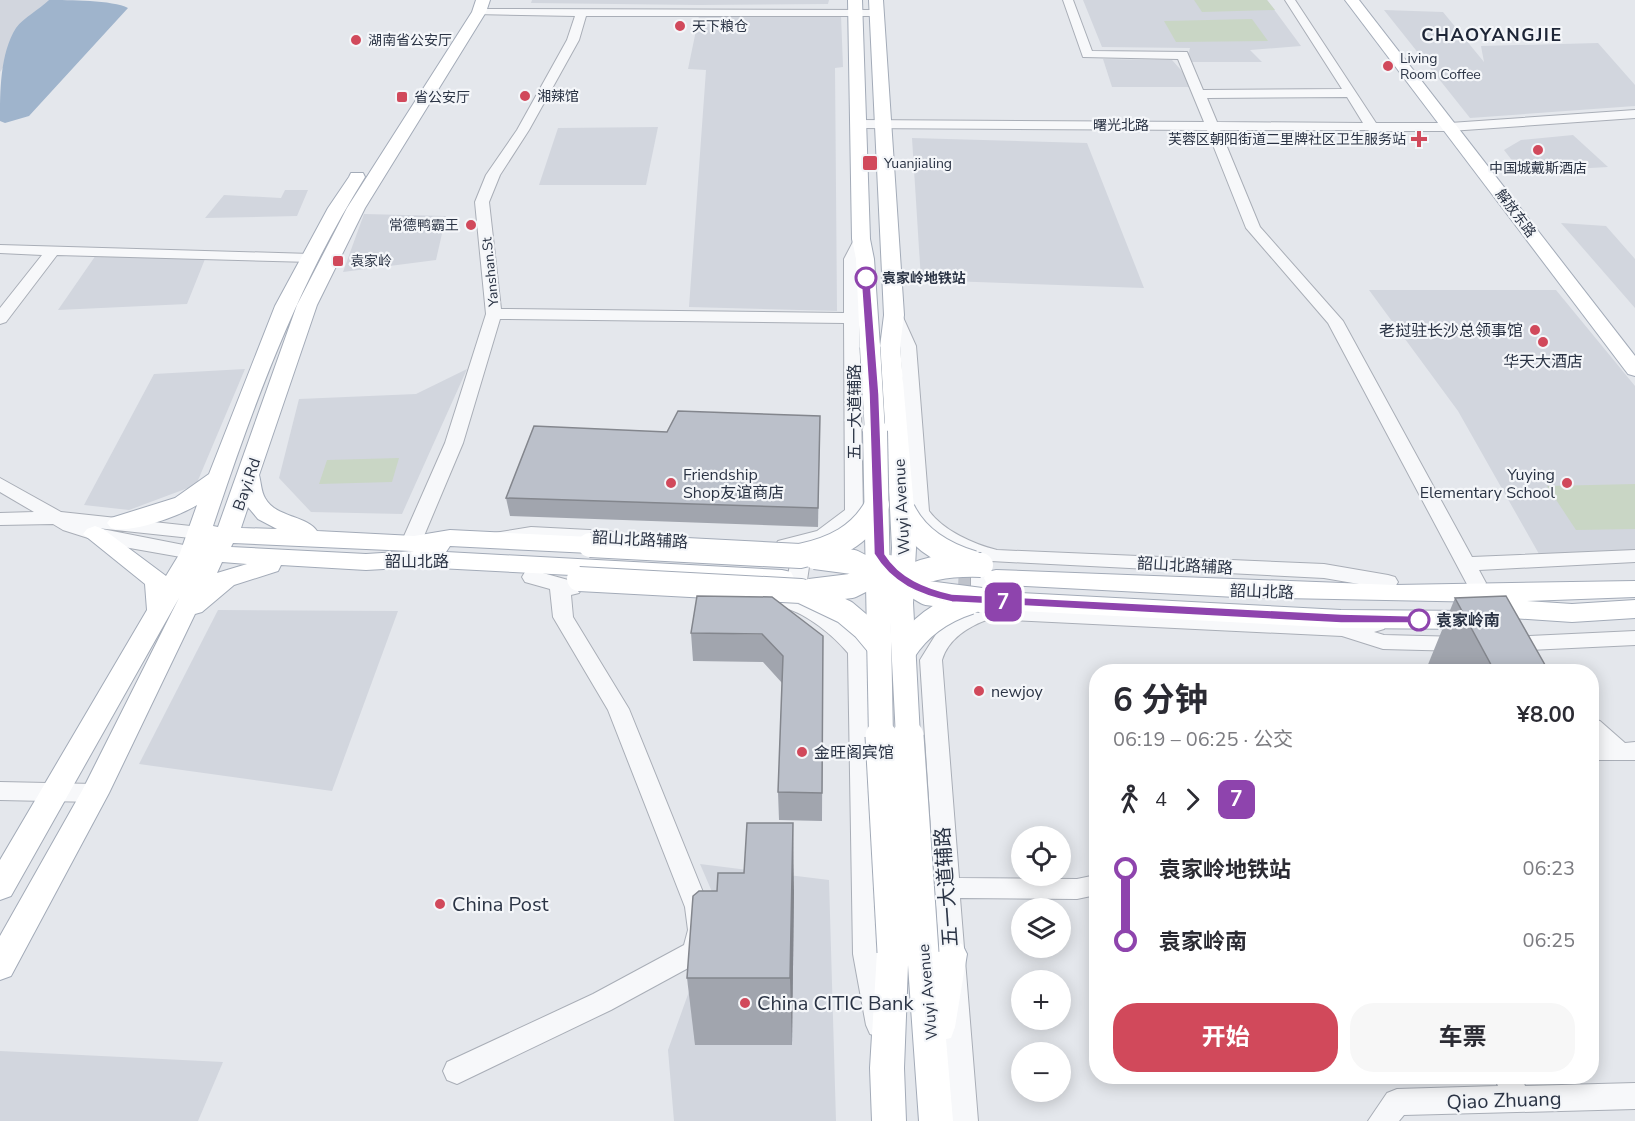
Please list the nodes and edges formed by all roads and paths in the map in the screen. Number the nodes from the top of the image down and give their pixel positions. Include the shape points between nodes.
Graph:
1 (1068, 0) edge
2 (1290, 0) edge
3 (1352, 0) edge
4 (1362, 0) edge
5 (477, 4) edge
6 (855, 6) edge
7 (876, 6) edge
8 (582, 12) junction
9 (1199, 93) junction
10 (1351, 93) junction
11 (1635, 114) edge
12 (1635, 121) edge
13 (859, 127) junction
14 (883, 127) junction
15 (1213, 127) junction
16 (1374, 129) junction
17 (1457, 129) junction
18 (0, 249) edge
19 (54, 249) junction
20 (311, 258) junction
21 (494, 314) junction
22 (894, 315) junction
23 (860, 317) junction
24 (0, 319) edge
25 (871, 347) junction
26 (1635, 348) edge
27 (1635, 370) edge
28 (218, 476) junction
29 (249, 476) junction
30 (0, 484) edge
31 (878, 505) junction
32 (912, 512) junction
33 (852, 515) junction
34 (58, 518) junction
35 (0, 519) edge
36 (119, 523) junction
37 (94, 534) junction
38 (339, 540) junction
39 (478, 540) junction
40 (411, 543) junction
41 (208, 544) junction
42 (1635, 556) edge
43 (302, 559) junction
44 (366, 562) junction
45 (800, 573) junction
46 (1471, 574) junction
47 (569, 582) junction
48 (889, 582) junction
49 (1388, 582) junction
50 (981, 583) junction
51 (1635, 589) edge
52 (1529, 591) junction
53 (1635, 609) edge
54 (1572, 613) junction
55 (169, 615) junction
56 (1343, 624) junction
57 (1635, 638) edge
58 (1513, 644) junction
59 (881, 649) junction
60 (933, 652) junction
61 (1528, 664) edge
62 (1599, 732) edge
63 (1627, 751) edge
64 (1599, 752) edge
65 (0, 791) edge
66 (52, 792) junction
67 (95, 793) junction
68 (1089, 886) edge
69 (0, 887) edge
70 (946, 888) junction
71 (922, 953) junction
72 (0, 966) edge
73 (887, 1068) junction
74 (457, 1071) dead end
75 (1512, 1088) edge
76 (1635, 1096) edge
77 (889, 1121) edge
78 (936, 1121) edge
79 (964, 1121) edge
80 (1382, 1121) edge

1 - 9 street via 1087,54 1183,55
2 - 10 street
3 - 17 main road, 解放东路
4 - 17 main road, 解放东路
5 - 8 street
5 - 20 main road, Bayi.Rd via 463,12 337,208
5 - 29 main road, Bayi.Rd via 356,208 312,296
6 - 7 street
6 - 8 street
6 - 13 main road
7 - 14 main road, Wuyi Avenue
8 - 21 street, Yanshan.St via 573,40 493,175 482,202
9 - 10 street
9 - 15 street
10 - 16 street
11 - 17 street, 曙光北路
12 - 17 street, 曙光北路
13 - 14 street, 曙光北路
13 - 23 main road via 861,239 865,259
14 - 15 street, 曙光北路
14 - 22 main road, Wuyi Avenue
15 - 16 street, 曙光北路
15 - 46 street via 1253,228 1335,321
16 - 17 street, 曙光北路
17 - 26 main road, 解放东路
17 - 27 main road, 解放东路
18 - 19 street
19 - 20 street
19 - 24 street
20 - 28 main road, Bayi.Rd via 285,306
21 - 23 street
21 - 40 street, Yanshan.St via 454,443
22 - 25 main road, Wuyi Avenue
22 - 32 street via 908,346
23 - 25 main road
25 - 31 main road, Wuyi Avenue, bridge
25 - 32 main road, Wuyi Avenue
25 - 33 street, 五一大道辅路
28 - 36 main road via 183,505
28 - 41 main road, Bayi.Rd
29 - 38 main road via 256,504 273,519
29 - 41 main road, Bayi.Rd
30 - 34 street, 韶山北路
31 - 45 main road, bridge via 869,522
31 - 48 main road, Wuyi Avenue, bridge
32 - 33 street
32 - 48 main road, Wuyi Avenue, bridge via 904,548
32 - 50 main road, bridge via 908,522 919,534 960,559
33 - 45 street
34 - 35 street
34 - 36 street, 韶山北路
34 - 37 street, 韶山北路
36 - 41 street, 韶山北路
37 - 41 street, 韶山北路
37 - 55 main road via 157,581
38 - 40 main road, 韶山北路
38 - 41 main road, 韶山北路
39 - 40 main road via 450,538
39 - 45 main road, bridge via 590,545
39 - 45 street, 韶山北路辅路 via 531,533
40 - 45 main road, 韶山北路 via 445,549
41 - 43 main road, 韶山北路
41 - 55 main road, Bayi.Rd
42 - 46 street
43 - 44 main road, 韶山北路
43 - 55 main road via 225,579
44 - 45 main road, 韶山北路 via 419,559
44 - 47 main road via 413,570
45 - 47 main road, bridge
45 - 48 main road, bridge via 839,591
45 - 48 main road, bridge via 854,560
45 - 59 main road, bridge via 829,603 868,631
46 - 49 main road
46 - 52 main road
47 - 74 street via 563,617 618,709 698,907 701,930 694,952 602,1002
48 - 50 main road, bridge via 927,592
48 - 50 main road, bridge via 925,570
48 - 59 main road, Wuyi Avenue, bridge
49 - 50 main road
49 - 50 street, 韶山北路辅路 via 1324,571
50 - 52 main road, 韶山北路 via 1332,594 1483,596
50 - 54 main road via 1336,606 1526,608
50 - 56 main road
50 - 59 main road, bridge via 959,605 916,633
50 - 60 street
51 - 52 main road
53 - 54 main road
54 - 56 main road via 1530,620
55 - 66 main road, Bayi.Rd
55 - 67 main road, Bayi.Rd
56 - 58 street via 1383,642
57 - 58 street
58 - 61 street
59 - 60 street
59 - 71 main road, Wuyi Avenue, bridge via 915,856
59 - 73 street via 866,954
60 - 70 street, 五一大道辅路
62 - 63 street
63 - 64 street
65 - 66 street
66 - 67 street
66 - 69 main road, Bayi.Rd
67 - 72 main road, Bayi.Rd
68 - 70 street
70 - 71 street, 五一大道辅路
71 - 73 main road, Wuyi Avenue
71 - 78 main road, Wuyi Avenue
71 - 79 street, 五一大道辅路
73 - 77 main road, Wuyi Avenue
75 - 76 street, Qiao Zhuang
75 - 80 street, Qiao Zhuang via 1397,1102

